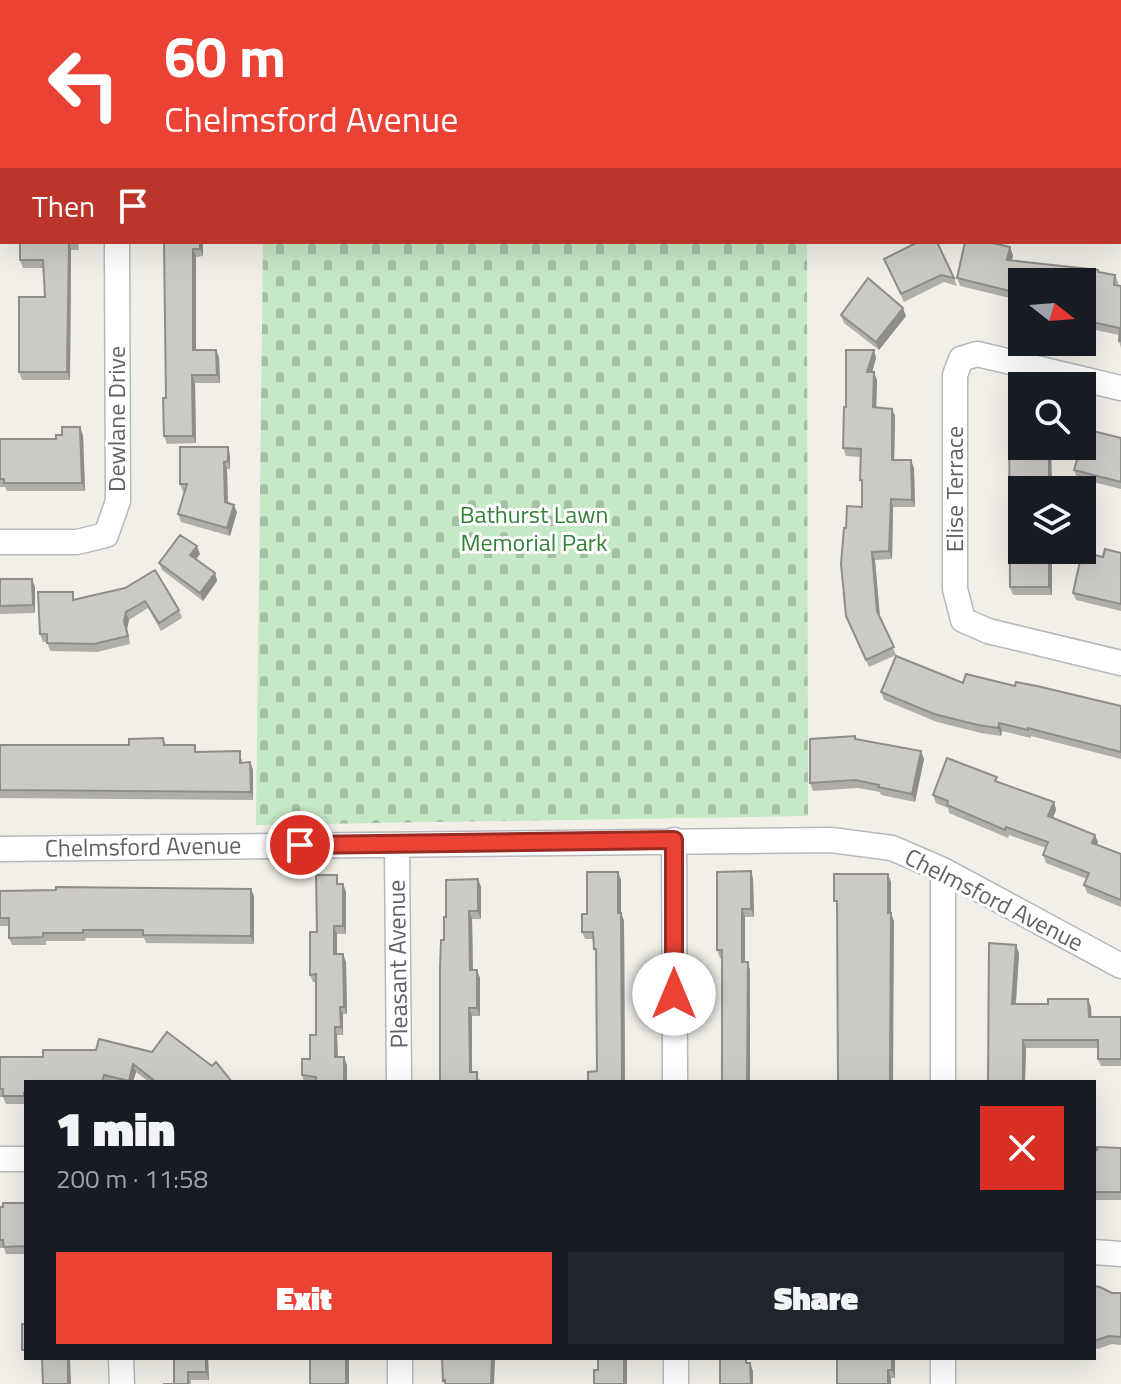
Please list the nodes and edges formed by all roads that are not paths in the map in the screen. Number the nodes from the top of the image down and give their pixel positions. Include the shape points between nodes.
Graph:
1 (117, 244) edge
2 (1121, 388) edge
3 (0, 542) edge
4 (1121, 663) edge
5 (674, 840) junction
6 (397, 846) junction
7 (0, 849) edge
8 (943, 870) junction
9 (1121, 966) edge
10 (399, 1080) edge
11 (675, 1080) edge
12 (943, 1080) edge
13 (0, 1159) edge
14 (24, 1159) edge
15 (1096, 1252) edge
16 (1121, 1254) edge
17 (121, 1360) edge
18 (400, 1360) edge
19 (676, 1360) edge
20 (943, 1360) edge
21 (122, 1384) edge
22 (400, 1384) edge
23 (676, 1384) edge
24 (943, 1384) edge

1 - 3 street, Dewlane Drive via 118,501 106,535 77,542
2 - 4 street, Elise Terrace via 977,354 961,359 955,375 955,589 963,620 988,631
5 - 6 street, Chelmsford Avenue
5 - 8 street, Chelmsford Avenue via 831,840 892,848
5 - 11 street
6 - 7 street, Chelmsford Avenue
6 - 10 street, Pleasant Avenue
8 - 9 street, Chelmsford Avenue
8 - 12 street
13 - 14 street
15 - 16 street
17 - 21 street
18 - 22 street
19 - 23 street
20 - 24 street

